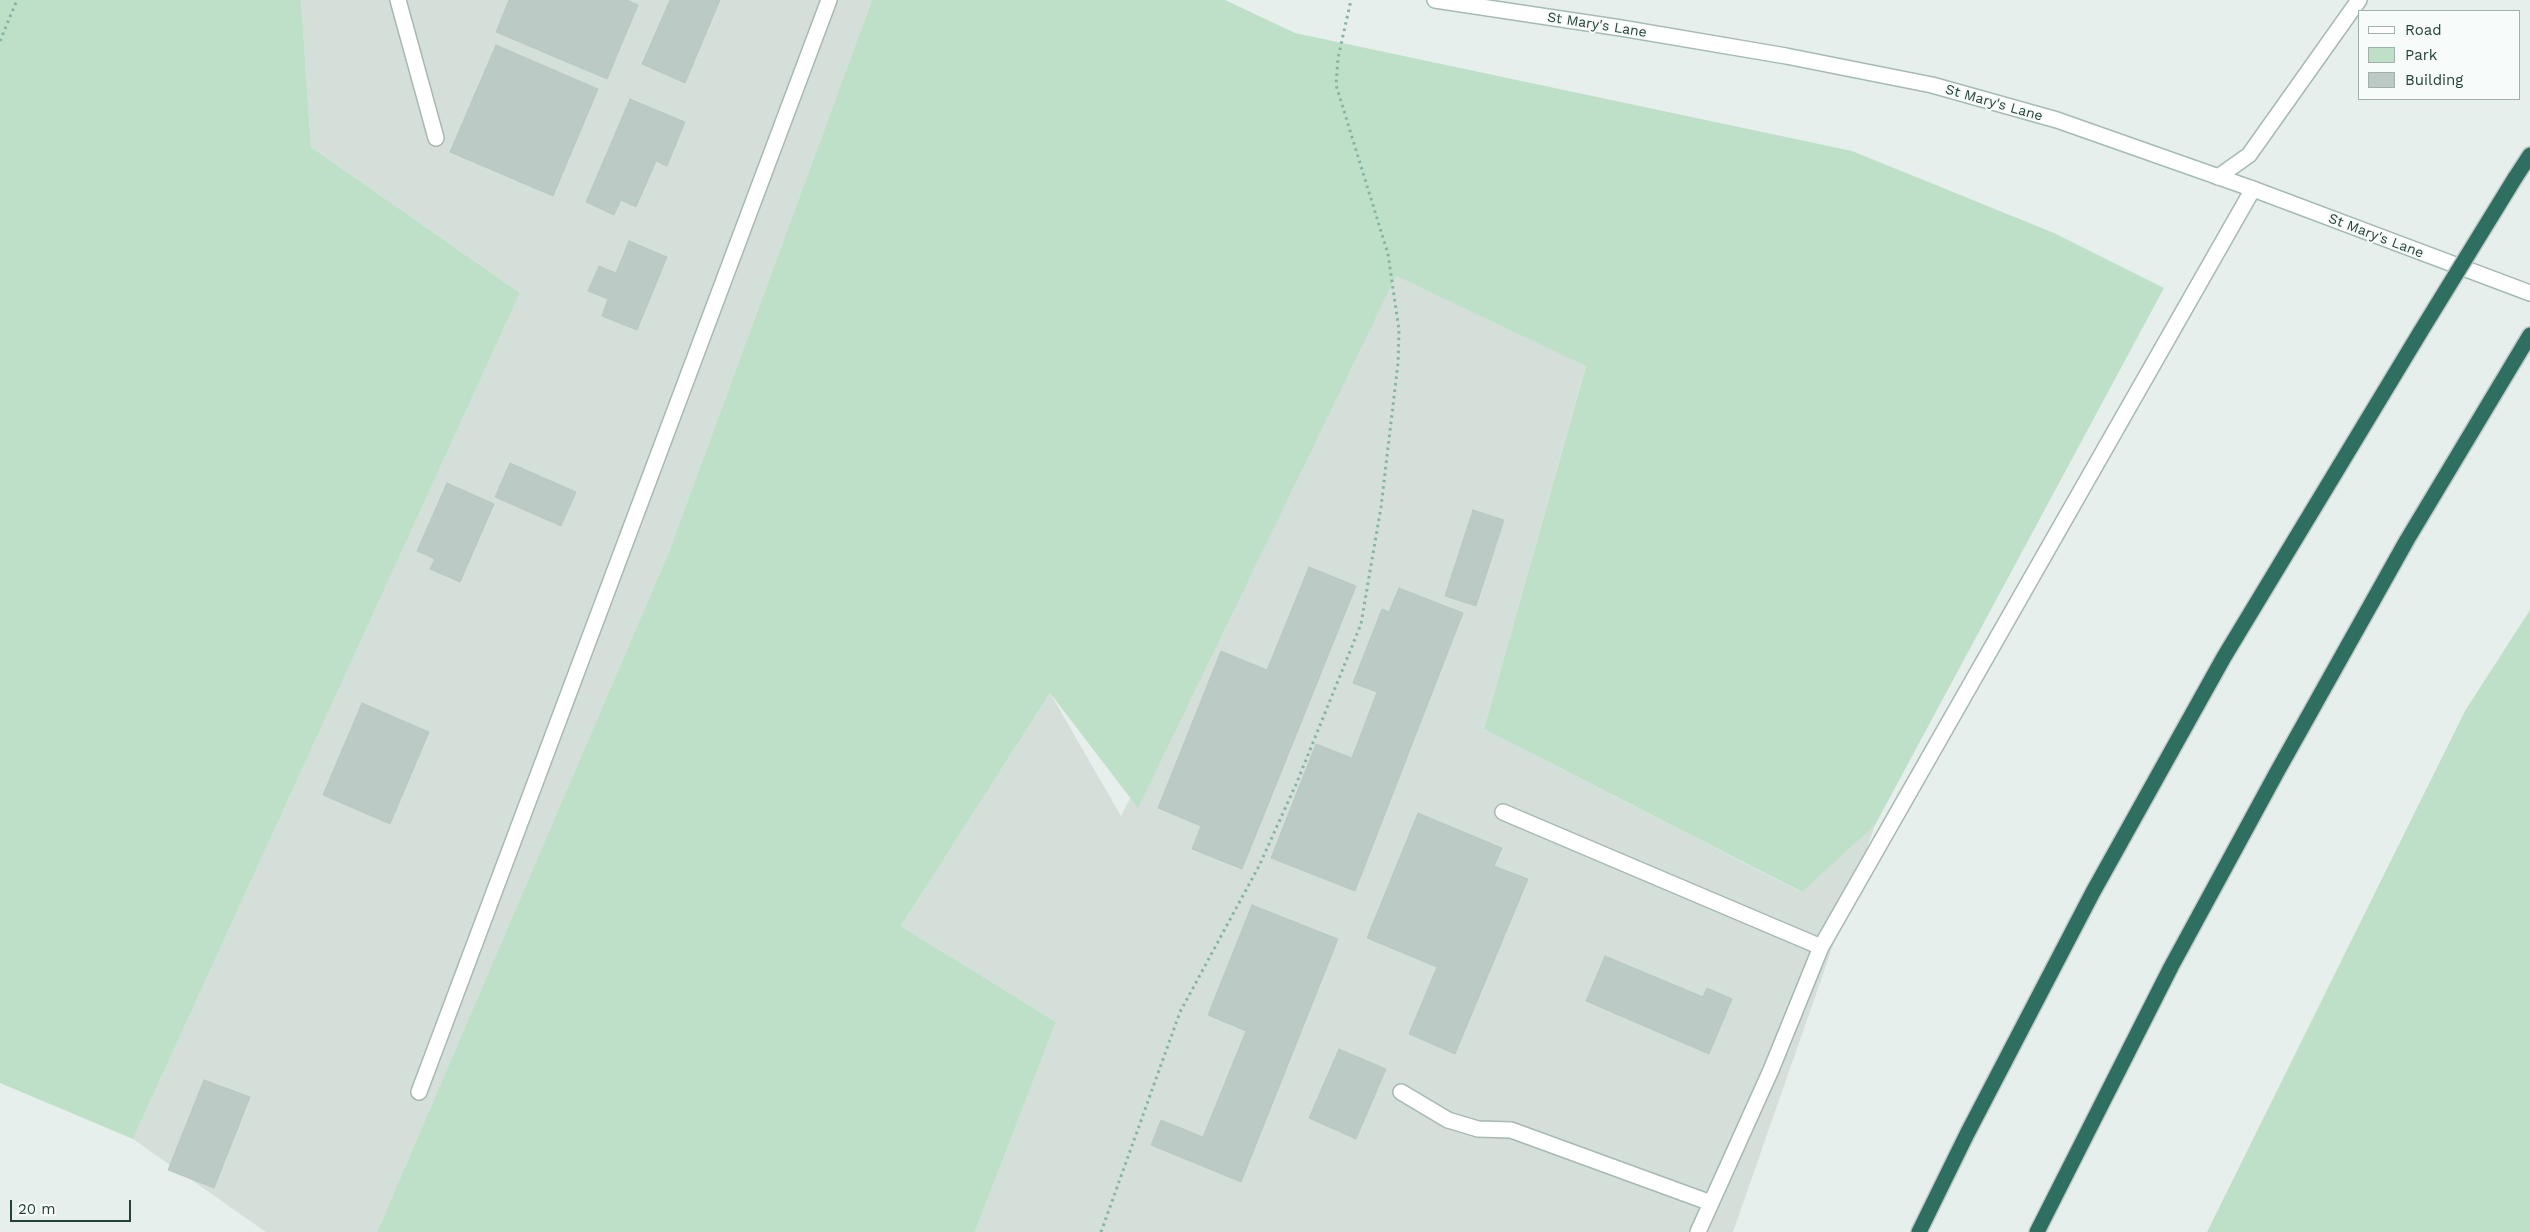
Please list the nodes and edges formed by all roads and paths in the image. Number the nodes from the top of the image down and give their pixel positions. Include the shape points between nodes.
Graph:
1 (17, 0) edge
2 (398, 0) edge
3 (829, 0) edge
4 (1351, 0) edge
5 (1435, 0) edge
6 (2359, 0) edge
7 (0, 42) edge
8 (436, 138) dead end
9 (2530, 155) edge
10 (2218, 177) junction
11 (2253, 189) junction
12 (2530, 292) edge
13 (2530, 335) edge
14 (1502, 812) dead end
15 (1822, 947) junction
16 (419, 1092) dead end
17 (1401, 1092) dead end
18 (1711, 1203) junction
19 (1101, 1232) edge
20 (1698, 1232) edge
21 (1919, 1232) edge
22 (2037, 1232) edge

1 - 7 path
2 - 8 main road
3 - 16 main road
4 - 19 path via 1338,58 1336,85 1388,254 1399,330 1381,507 1361,624 1259,866 1180,1012
5 - 10 main road, St Mary's Lane via 1641,31 1932,85 2057,120
6 - 10 main road via 2250,155
9 - 21 highway, bridge via 2224,656 2093,892
10 - 11 main road, St Mary's Lane
11 - 12 main road, St Mary's Lane
11 - 15 main road
13 - 22 highway via 2407,540 2277,772 2170,967
14 - 15 main road
15 - 18 main road
17 - 18 main road via 1448,1120 1478,1128 1511,1130
18 - 20 main road

